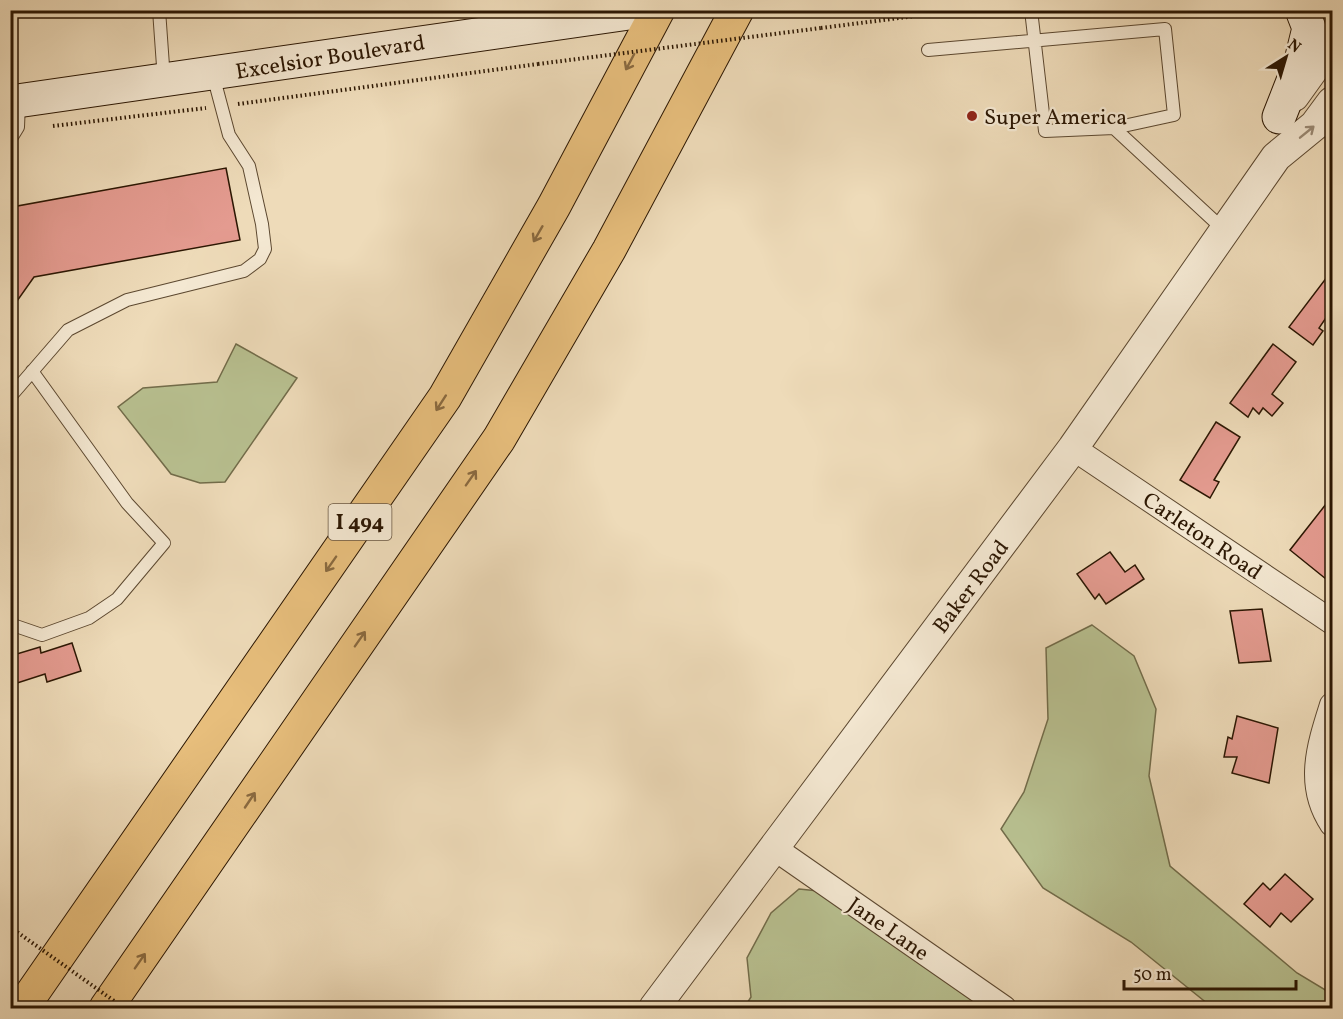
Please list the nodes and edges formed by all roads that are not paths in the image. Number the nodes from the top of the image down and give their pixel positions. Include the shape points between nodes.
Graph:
1 (159, 10) edge
2 (650, 10) edge
3 (658, 10) edge
4 (736, 10) edge
5 (1031, 10) edge
6 (1302, 10) edge
7 (501, 20) edge
8 (1035, 41) junction
9 (1332, 43) edge
10 (928, 50) dead end
11 (213, 74) junction
12 (164, 81) junction
13 (1332, 102) edge
14 (1279, 117) junction
15 (14, 118) edge
16 (1114, 128) junction
17 (1276, 157) junction
18 (1225, 231) junction
19 (32, 371) junction
20 (10, 397) edge
21 (1073, 448) junction
22 (1332, 622) edge
23 (10, 624) edge
24 (1332, 705) edge
25 (1332, 824) edge
26 (774, 848) junction
27 (22, 1008) edge
28 (106, 1008) edge
29 (654, 1008) edge
30 (1004, 1008) edge

1 - 12 lane
2 - 7 main road, Excelsior Boulevard via 559,22
3 -> 27 highway, I 494 via 554,206 445,398
28 -> 4 highway, I 494 via 499,438 609,250
5 - 8 lane
6 - 14 main road via 1309,28
7 - 11 main road, Excelsior Boulevard
8 - 10 lane
8 - 16 lane via 1045,131
8 - 16 lane via 1165,29 1174,116
9 - 14 street
11 - 12 main road, Excelsior Boulevard
11 - 19 lane via 229,135 249,166 265,249 260,259 244,271 127,300 68,330
12 - 15 main road, Excelsior Boulevard
17 -> 13 street, Baker Road via 1315,125
14 - 17 street
16 - 18 lane
17 - 18 street, Baker Road
18 - 21 street, Baker Road
19 - 20 lane
19 - 23 lane via 127,503 164,543 117,599 89,618 42,635
21 - 22 street, Carleton Road
21 - 26 street, Baker Road
24 - 25 street via 1318,749 1315,780 1322,809
26 - 29 street, Baker Road
26 - 30 street, Jane Lane

